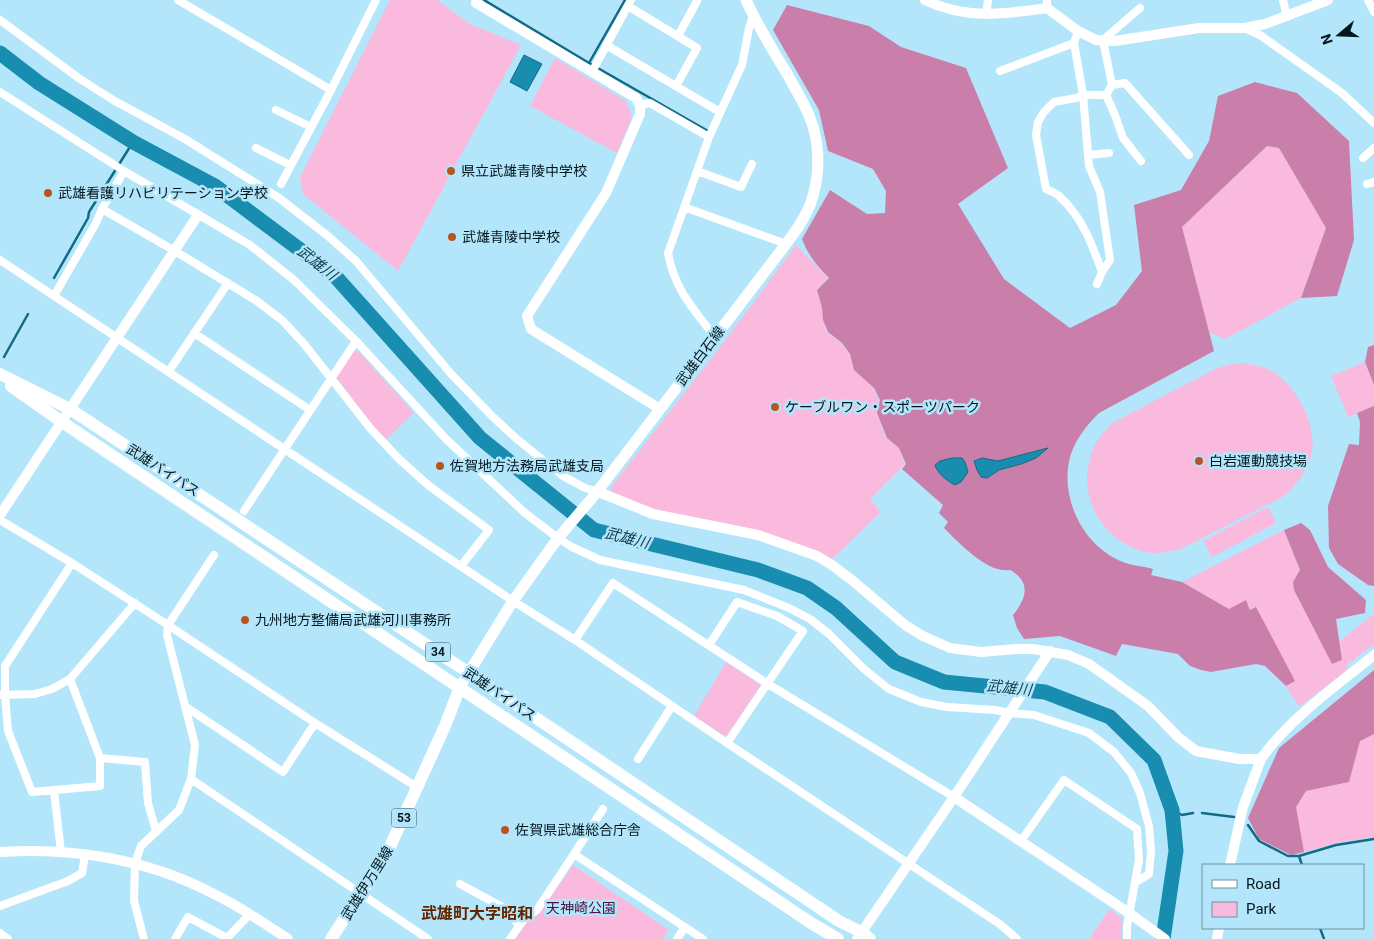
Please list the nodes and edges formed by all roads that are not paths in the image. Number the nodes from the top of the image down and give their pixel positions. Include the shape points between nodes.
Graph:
1 (178, 0) edge
2 (376, 0) edge
3 (746, 0) edge
4 (925, 0) edge
5 (988, 0) edge
6 (1282, 0) edge
7 (1328, 0) edge
8 (1368, 0) edge
9 (475, 1) edge
10 (697, 1) dead end
11 (629, 3) edge
12 (1047, 4) edge
13 (1140, 8) dead end
14 (1374, 12) edge
15 (986, 15) junction
16 (753, 16) junction
17 (1286, 16) junction
18 (0, 20) edge
19 (1244, 28) junction
20 (1078, 31) junction
21 (678, 36) junction
22 (1103, 40) junction
23 (1074, 44) junction
24 (606, 45) junction
25 (594, 68) junction
26 (1000, 71) dead end
27 (1112, 84) junction
28 (676, 86) junction
29 (331, 90) junction
30 (0, 92) edge
31 (1083, 95) junction
32 (1106, 95) junction
33 (640, 105) junction
34 (276, 110) dead end
35 (720, 112) junction
36 (1374, 123) edge
37 (310, 127) junction
38 (709, 136) junction
39 (256, 148) dead end
40 (1374, 148) edge
41 (1109, 153) dead end
42 (1088, 155) junction
43 (1189, 155) dead end
44 (1362, 158) dead end
45 (1141, 161) dead end
46 (752, 164) dead end
47 (290, 165) junction
48 (697, 171) junction
49 (124, 172) junction
50 (281, 184) dead end
51 (684, 207) junction
52 (102, 209) junction
53 (198, 215) junction
54 (786, 244) junction
55 (175, 251) junction
56 (0, 260) edge
57 (1102, 272) junction
58 (228, 283) junction
59 (1098, 284) dead end
60 (54, 296) junction
61 (194, 333) junction
62 (715, 337) junction
63 (117, 338) junction
64 (356, 341) junction
65 (169, 371) junction
66 (0, 374) edge
67 (331, 378) junction
68 (0, 379) edge
69 (70, 409) junction
70 (660, 409) junction
71 (310, 410) junction
72 (62, 422) junction
73 (285, 448) junction
74 (594, 494) junction
75 (244, 511) dead end
76 (0, 515) edge
77 (0, 520) edge
78 (558, 538) junction
79 (214, 555) dead end
80 (72, 563) junction
81 (461, 566) junction
82 (513, 601) junction
83 (135, 604) junction
84 (168, 625) junction
85 (575, 640) junction
86 (709, 645) junction
87 (1050, 651) junction
88 (1374, 655) edge
89 (469, 673) junction
90 (70, 679) junction
91 (768, 684) junction
92 (460, 687) junction
93 (3, 695) edge
94 (672, 706) junction
95 (186, 707) junction
96 (1012, 710) junction
97 (315, 723) junction
98 (727, 743) junction
99 (100, 758) junction
100 (638, 759) dead end
101 (1261, 759) junction
102 (191, 779) junction
103 (417, 787) junction
104 (54, 791) junction
105 (954, 797) junction
106 (604, 809) dead end
107 (156, 831) junction
108 (1021, 841) junction
109 (0, 852) edge
110 (61, 852) junction
111 (574, 854) junction
112 (85, 855) junction
113 (135, 863) junction
114 (908, 863) junction
115 (1230, 864) edge
116 (1136, 882) junction
117 (460, 884) dead end
118 (361, 893) junction
119 (0, 906) edge
120 (250, 914) junction
121 (1132, 915) junction
122 (519, 926) junction
123 (685, 927) junction
124 (0, 933) edge
125 (863, 937) edge
126 (8, 939) edge
127 (144, 939) edge
128 (175, 939) edge
129 (288, 939) edge
130 (331, 939) edge
131 (428, 939) edge
132 (510, 939) edge
133 (677, 939) edge
134 (703, 939) edge
135 (838, 939) edge
136 (1017, 939) edge
137 (1127, 939) edge
138 (1165, 939) edge

1 - 29 street
2 - 29 street
3 - 16 main road, 武雄白石線
4 - 15 street via 957,11
5 - 15 street
6 - 17 street
7 - 17 street
8 - 14 street
9 - 25 street
10 - 21 street
11 - 21 street
11 - 24 street
12 - 15 street via 1016,13
12 - 20 street
13 - 22 street
16 - 35 street via 742,65
16 - 54 main road, 武雄白石線 via 805,107 816,138 818,164 814,193 804,219
17 - 19 street
18 - 74 street via 80,79 279,198 328,236 356,261 452,375 494,418 563,476
19 - 22 street via 1199,28
19 - 36 street via 1260,35 1342,93
20 - 22 street
20 - 23 street
21 - 28 street via 698,48
22 - 27 street
23 - 26 street
23 - 31 street
24 - 25 street
24 - 28 street
25 - 33 street via 636,98
27 - 32 street
27 - 43 street via 1125,83
28 - 35 street
29 - 37 street
30 - 49 street
31 - 32 street
31 - 42 street
31 - 57 street via 1054,102 1038,122 1036,135 1046,189 1059,195 1078,218 1091,240
32 - 45 street via 1123,138
33 - 38 street via 650,103
33 - 70 street via 640,114 606,194 527,316 531,329
34 - 37 street
35 - 38 street
37 - 47 street
38 - 48 street
39 - 47 street
40 - 44 street
41 - 42 street
42 - 57 street via 1100,192 1110,260
46 - 48 street via 742,187
47 - 50 street
48 - 51 street
49 - 52 street
49 - 53 street
51 - 54 street
51 - 62 street via 668,253 671,268 686,301
52 - 55 street
52 - 60 street
53 - 55 street
53 - 64 street via 250,245 294,280
54 - 62 main road, 武雄白石線
55 - 58 street
55 - 63 street
56 - 60 street
57 - 59 street
58 - 61 street
58 - 67 street via 282,321
60 - 63 street
61 - 65 street
61 - 71 street
62 - 70 main road, 武雄白石線
63 - 65 street
63 - 69 street
64 - 67 street
64 - 78 street via 446,439 525,513
65 - 73 street
66 - 69 main road, 武雄バイパス / 34
67 - 71 street
67 - 81 street via 399,459 489,530
68 - 72 main road, 武雄バイパス / 34
69 - 72 street
69 - 89 main road, 武雄バイパス / 34
70 - 74 main road, 武雄白石線
71 - 73 street
72 - 76 street
72 - 92 main road, 武雄バイパス / 34
73 - 75 street
73 - 81 street
74 - 78 main road, 武雄白石線
74 - 87 street via 653,514 758,535 816,556 853,581 909,628 950,648 981,652
77 - 80 street
78 - 82 main road, 武雄白石線
78 - 96 street via 600,560 744,590 790,608 829,634 889,689 921,702 947,707
79 - 84 street
80 - 83 street
80 - 93 street via 5,666
81 - 82 street
82 - 85 street
82 - 89 main road, 武雄白石線
83 - 84 street
83 - 90 street
84 - 95 street via 167,635
84 - 97 street
85 - 86 street via 613,583
85 - 94 street
86 - 91 street
86 - 91 street via 736,602 777,616 802,631
87 - 96 street
87 - 101 street via 1089,664 1148,706 1196,751 1239,759
88 - 101 street via 1304,713
89 - 92 main road, 武雄白石線
89 - 125 main road, 武雄バイパス / 34
90 - 93 street via 35,694
90 - 99 street
91 - 98 street
91 - 105 street
92 - 103 main road, 武雄伊万里線 / 53
92 - 135 main road, 武雄バイパス / 34
93 - 104 street via 8,731 32,792
94 - 98 street
94 - 100 street
95 - 97 street via 283,772
95 - 102 street via 196,745
96 - 105 street
96 - 116 street via 1089,734 1114,752 1130,773 1140,793 1149,826 1151,851 1149,874
97 - 103 street
98 - 114 street
99 - 104 street via 100,786
99 - 107 street via 145,762 148,803
101 - 115 street via 1243,807
102 - 107 street via 179,810
102 - 118 street
103 - 118 main road, 武雄伊万里線 / 53 via 388,851
104 - 110 street
105 - 108 street
105 - 114 street
106 - 111 street
107 - 113 street via 141,846
108 - 116 street via 1064,780 1137,829 1139,860
108 - 121 street
109 - 110 street
110 - 112 street
111 - 122 street via 536,910
111 - 123 street
112 - 113 street
112 - 119 street via 82,873
113 - 120 street via 210,891
113 - 127 street via 134,901
114 - 125 street
114 - 136 street
116 - 121 street
117 - 122 street via 506,910
118 - 130 main road, 武雄伊万里線 / 53
118 - 131 street
120 - 128 street via 228,938 188,917
120 - 129 street
121 - 137 street via 1126,927
121 - 138 street
122 - 132 street
123 - 133 street
123 - 134 street
124 - 126 street

